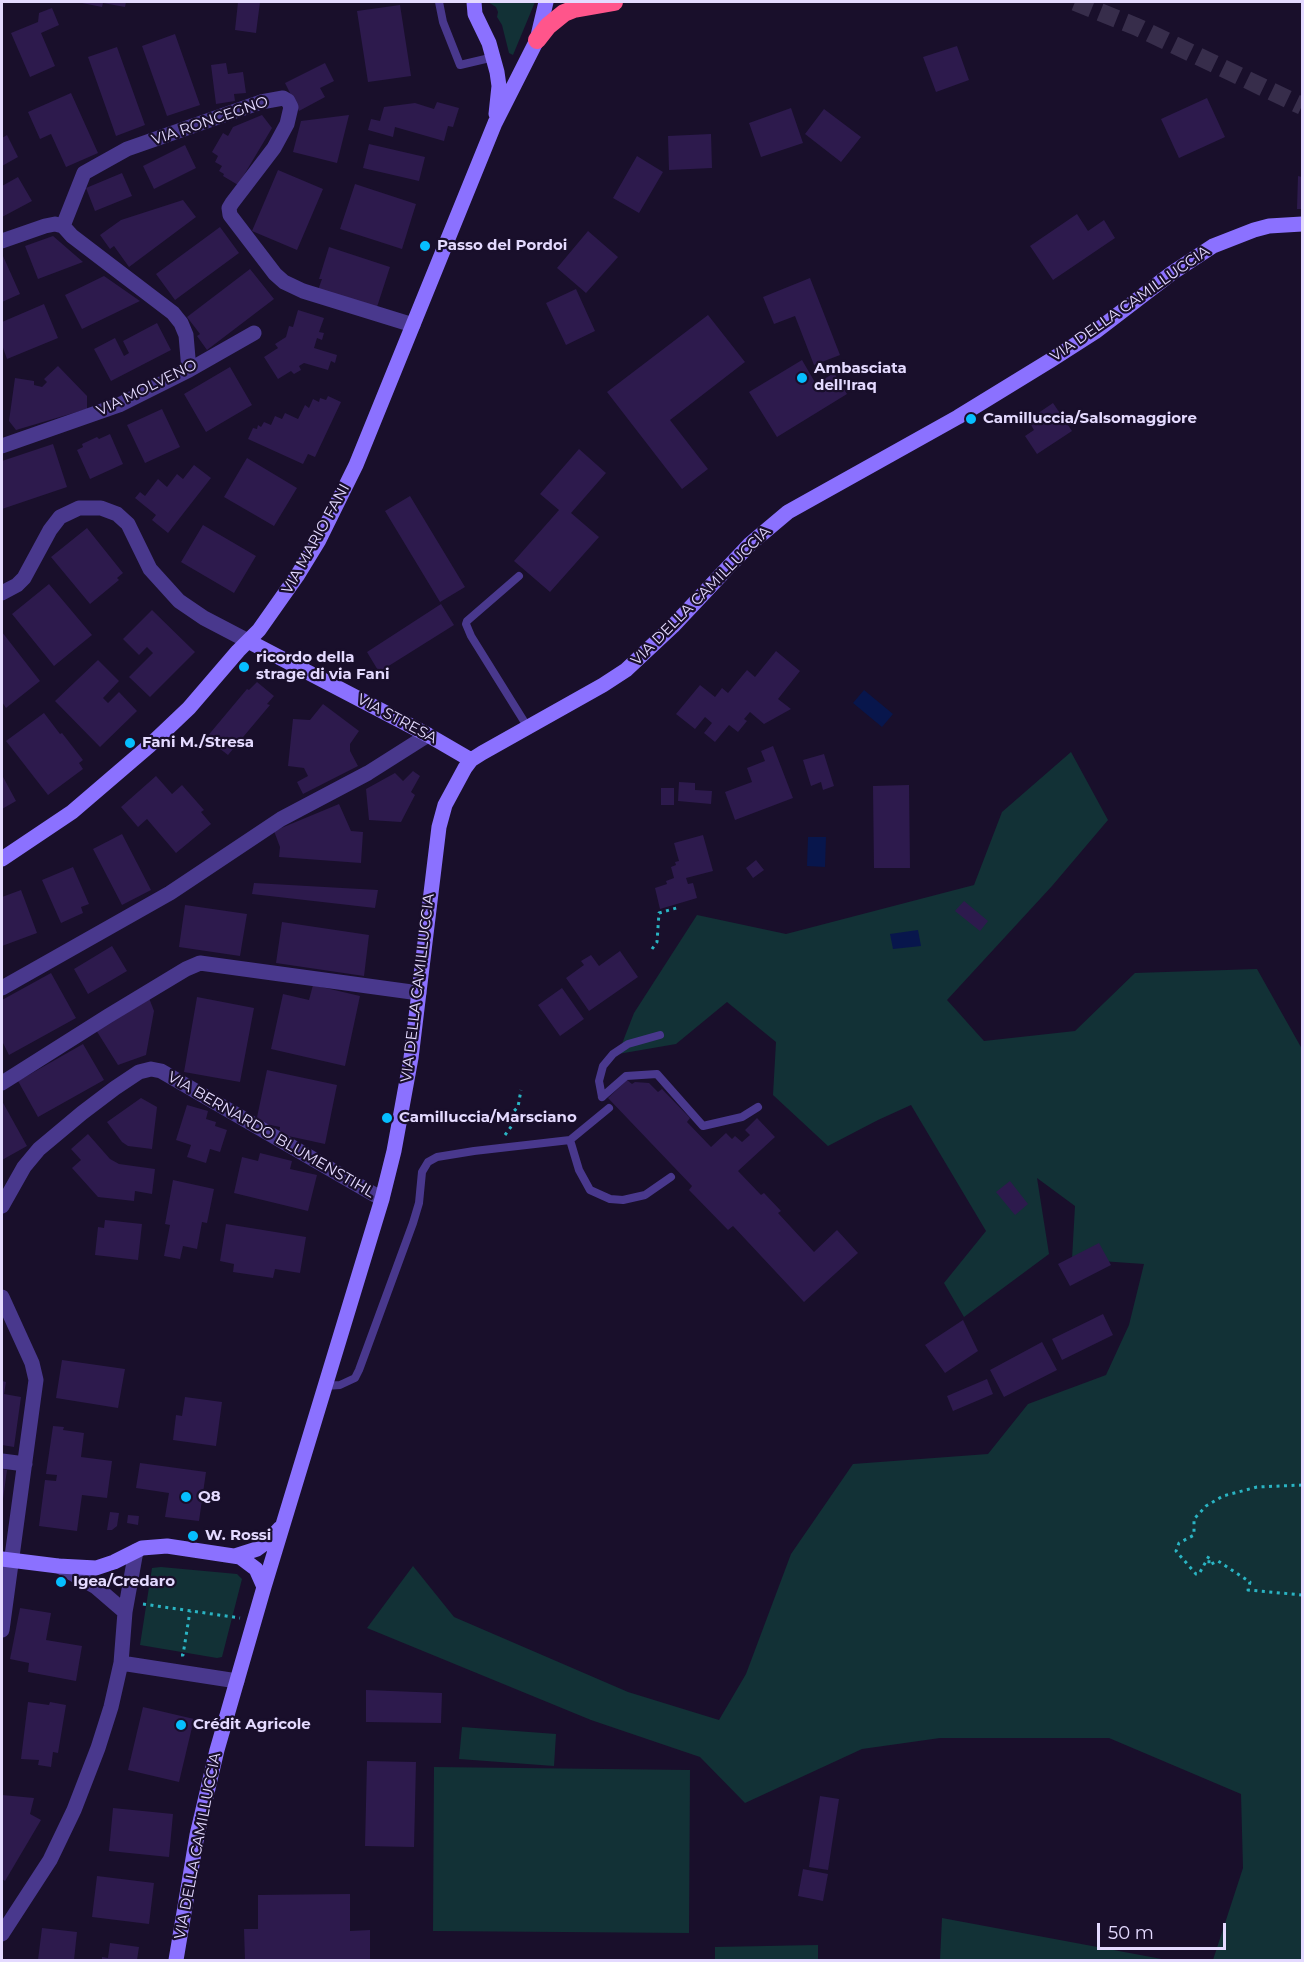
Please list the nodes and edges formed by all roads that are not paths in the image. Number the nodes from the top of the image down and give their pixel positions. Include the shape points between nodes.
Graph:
1 (439, 2) edge
2 (462, 2) edge
3 (546, 2) edge
4 (614, 2) edge
5 (474, 8) edge
6 (537, 40) junction
7 (494, 57) junction
8 (524, 67) junction
9 (495, 123) junction
10 (1302, 224) edge
11 (63, 225) junction
12 (2, 241) edge
13 (412, 325) junction
14 (254, 333) dead end
15 (189, 370) junction
16 (2, 446) edge
17 (519, 576) dead end
18 (2, 593) edge
19 (248, 641) junction
20 (527, 726) junction
21 (428, 735) junction
22 (471, 760) junction
23 (2, 859) edge
24 (2, 988) edge
25 (419, 993) junction
26 (660, 1035) dead end
27 (2, 1083) edge
28 (759, 1107) dead end
29 (609, 1108) dead end
30 (570, 1140) junction
31 (671, 1177) dead end
32 (382, 1199) junction
33 (2, 1206) edge
34 (2, 1297) edge
35 (325, 1386) junction
36 (2, 1461) edge
37 (26, 1464) junction
38 (283, 1524) junction
39 (136, 1551) junction
40 (235, 1556) junction
41 (7, 1560) edge
42 (58, 1566) junction
43 (264, 1587) junction
44 (126, 1607) junction
45 (2, 1630) edge
46 (121, 1663) junction
47 (237, 1681) junction
48 (2, 1934) edge
49 (176, 1960) edge

1 - 7 lane via 460,65
2 - 5 main road
3 - 6 main road
4 - 6 highway via 564,13
5 - 7 main road
6 - 8 main road
7 - 8 main road via 508,70
7 - 9 main road via 499,86
8 - 9 main road
9 - 13 main road, VIA MARIO FANI
10 - 20 main road, VIA DELLA CAMILLUCCIA via 1261,228 1213,246 1051,360 788,512 750,544 626,670
11 - 12 street via 45,226
11 - 13 street, VIA RONCEGNO via 87,170 127,149 261,102 283,98 291,108 287,124 274,148 232,203 230,215 284,282
11 - 15 street via 173,313 186,335
13 - 19 main road, VIA MARIO FANI via 339,502 279,605
14 - 15 street, VIA MOLVENO
15 - 16 street, VIA MOLVENO via 119,405
17 - 20 lane via 466,624
18 - 19 street, VIA STRESA via 24,578 60,517 79,508 101,508 128,524 154,574 179,601
19 - 21 main road, VIA STRESA
19 - 23 main road, VIA MARIO FANI via 189,708 141,754 67,815
20 - 22 main road, VIA DELLA CAMILLUCCIA
21 - 22 main road, VIA STRESA
21 - 24 street via 368,773 280,819 170,893
22 - 25 main road, VIA DELLA CAMILLUCCIA via 449,796 439,827
25 - 27 street via 205,962 195,964
25 - 32 main road, VIA DELLA CAMILLUCCIA via 407,1080
26 - 28 lane via 628,1044 613,1054 603,1066 599,1081 603,1097 626,1076 657,1074 703,1126 742,1117
29 - 30 lane
30 - 31 lane via 590,1190 610,1199 645,1195
30 - 35 lane via 437,1157 428,1162 422,1172 413,1223 359,1370 355,1378
32 - 33 street, VIA BERNARDO BLUMENSTIHL via 161,1071 151,1069 139,1072 108,1094 39,1149
32 - 35 main road, VIA DELLA CAMILLUCCIA
34 - 37 street via 35,1373
35 - 38 main road, VIA DELLA CAMILLUCCIA
36 - 37 street
37 - 41 street
38 - 40 main road, VIA DELLA CAMILLUCCIA via 257,1549
38 - 43 main road, VIA DELLA CAMILLUCCIA
39 - 40 main road via 163,1546
39 - 42 main road via 96,1568
39 - 44 street
40 - 43 main road via 252,1565
41 - 42 main road
41 - 45 street
42 - 44 street
43 - 47 main road, VIA DELLA CAMILLUCCIA
44 - 46 street
46 - 47 street
46 - 48 street via 111,1707 74,1810 45,1869
47 - 49 main road, VIA DELLA CAMILLUCCIA via 206,1793

